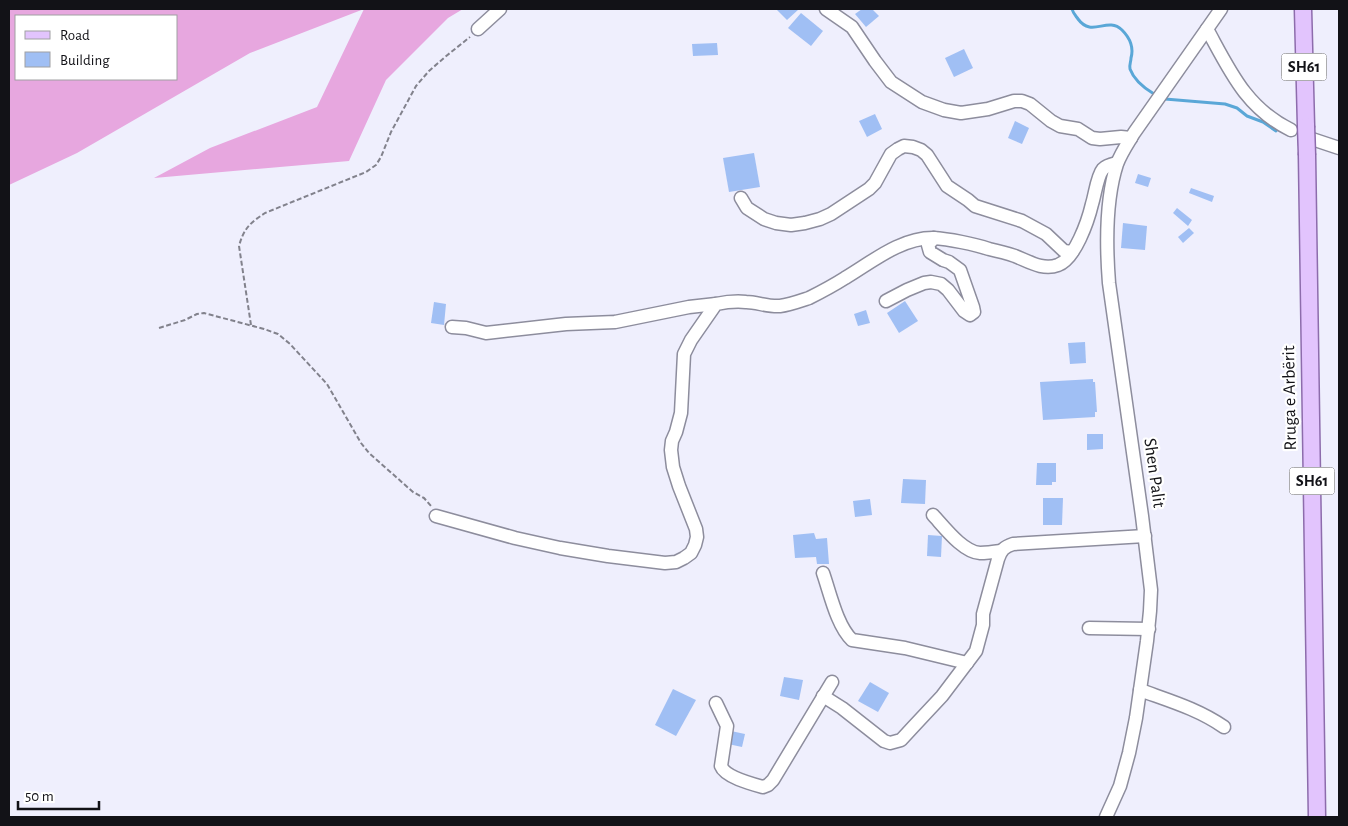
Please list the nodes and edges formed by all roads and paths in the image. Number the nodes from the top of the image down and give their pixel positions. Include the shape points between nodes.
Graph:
1 (500, 9) edge
2 (826, 9) edge
3 (1221, 9) edge
4 (1303, 9) edge
5 (478, 29) joint
6 (1208, 30) junction
7 (1303, 131) junction
8 (1132, 136) junction
9 (1339, 148) edge
10 (1117, 163) junction
11 (741, 198) dead end
12 (934, 238) junction
13 (1072, 252) junction
14 (886, 301) dead end
15 (716, 304) junction
16 (251, 325) junction
17 (452, 327) dead end
18 (159, 328) dead end
19 (436, 516) joint
20 (933, 516) dead end
21 (1145, 536) junction
22 (1001, 551) junction
23 (823, 573) dead end
24 (1089, 628) dead end
25 (1149, 629) junction
26 (967, 663) junction
27 (832, 682) dead end
28 (1140, 690) junction
29 (823, 696) junction
30 (716, 703) dead end
31 (1224, 728) dead end
32 (1317, 813) edge
33 (1106, 817) edge

1 - 5 street
2 - 8 street via 852,27 891,82 922,102 962,113 1022,102 1030,104 1060,126 1078,130 1092,138
3 - 6 street, Shen Palit
4 - 7 main road, Rruga e Arbërit / SH61
5 - 16 path via 416,86 376,165 265,213 251,223 239,246
6 - 7 street via 1228,69 1253,103 1266,114
6 - 8 street, Shen Palit
7 - 9 street
7 - 32 main road, Rruga e Arbërit / SH61, bridge via 1306,155
8 - 10 street, Shen Palit
10 - 13 street via 1102,169 1085,227
10 - 21 street, Shen Palit via 1107,231 1109,283
11 - 13 street via 747,208 776,223 791,225 820,219 869,189 891,154 904,146 913,147 927,155 947,186 975,206 1022,221 1046,234 1064,251
12 - 13 street via 987,248 1048,267 1064,263
12 - 14 street via 928,245 930,252 960,270 974,312 970,315 964,311 948,290 932,282
12 - 15 street via 905,243 827,289 793,303 780,306 747,302
15 - 17 street via 615,322 486,333
15 - 19 street via 684,354 681,413 671,450 678,486 696,529 697,537 691,553 676,562 665,563 608,556 515,538
16 - 18 path via 197,314
16 - 19 path via 278,334 290,344 327,384 369,453 424,498
20 - 22 street via 969,550 979,553
21 - 22 street via 1013,544
21 - 25 street, Shen Palit via 1151,590
22 - 26 street via 983,614 980,639
23 - 26 street via 840,621 852,640 905,648
24 - 25 street
25 - 28 street, Shen Palit
26 - 29 street via 942,696 896,742 884,740
27 - 29 street
28 - 31 street via 1190,708
28 - 33 street, Shen Palit via 1130,753
29 - 30 street via 772,780 763,786 722,771 726,726

